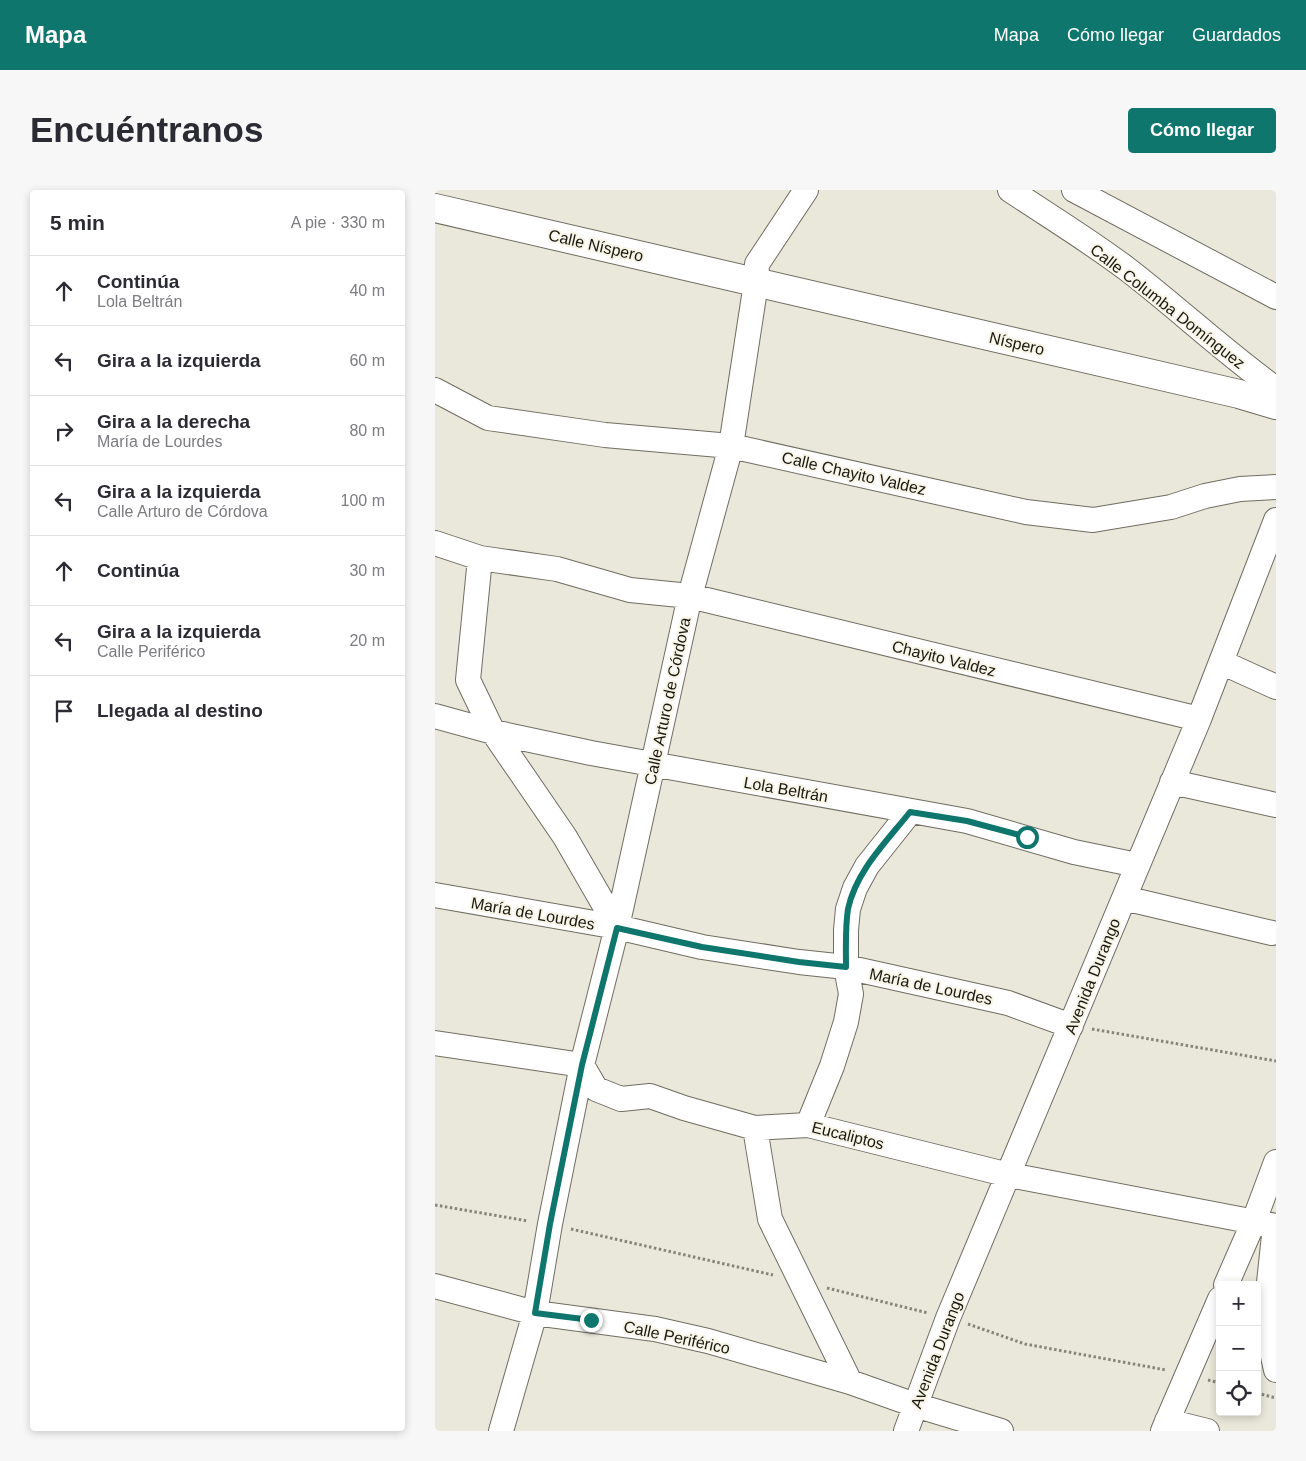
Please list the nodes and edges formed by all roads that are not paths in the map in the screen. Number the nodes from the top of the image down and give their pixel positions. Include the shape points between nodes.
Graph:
1 (806, 190) edge
2 (1010, 190) edge
3 (1075, 190) edge
4 (435, 208) edge
5 (757, 283) junction
6 (1276, 297) edge
7 (1276, 389) edge
8 (435, 390) edge
9 (1276, 405) edge
10 (731, 446) junction
11 (1276, 487) edge
12 (1276, 520) edge
13 (435, 543) edge
14 (1271, 544) edge
15 (480, 558) junction
16 (690, 596) junction
17 (1221, 662) junction
18 (1276, 687) edge
19 (435, 716) edge
20 (1199, 719) junction
21 (493, 732) junction
22 (654, 764) junction
23 (1172, 782) junction
24 (1276, 805) edge
25 (910, 812) junction
26 (1137, 865) junction
27 (435, 895) edge
28 (1123, 898) junction
29 (617, 928) junction
30 (1272, 932) dead end
31 (846, 967) junction
32 (1071, 1026) junction
33 (435, 1043) edge
34 (582, 1065) junction
35 (807, 1125) junction
36 (755, 1128) junction
37 (1276, 1162) edge
38 (1009, 1176) junction
39 (1268, 1224) edge
40 (1229, 1281) edge
41 (435, 1286) edge
42 (1216, 1308) edge
43 (535, 1313) junction
44 (1276, 1370) edge
45 (850, 1382) junction
46 (915, 1405) junction
47 (962, 1425) edge
48 (1165, 1426) edge
49 (501, 1431) edge
50 (906, 1431) edge
51 (917, 1431) edge
52 (1001, 1431) edge
53 (1207, 1431) edge

1 - 5 street, Calle Arturo de Córdova via 757,264
2 - 7 street, Calle Columba Domínguez via 1126,268 1217,345
3 - 6 street
4 - 5 street, Calle Níspero
5 - 9 street, Níspero
5 - 10 street, Calle Arturo de Córdova
8 - 10 street, Calle Chayito Valdez via 488,418 605,435
10 - 11 street, Calle Chayito Valdez via 1026,512 1093,520 1171,507 1240,489
10 - 16 street, Calle Arturo de Córdova
12 - 14 street, Avenida Durango
13 - 15 street
14 - 17 street, Avenida Durango
15 - 16 street via 557,569 630,590
15 - 21 street via 468,680
16 - 20 street, Chayito Valdez
16 - 22 street, Calle Arturo de Córdova
17 - 18 street
17 - 20 street, Avenida Durango
19 - 21 street, Lola Beltrán
20 - 23 street, Avenida Durango
21 - 22 street, Lola Beltrán
21 - 29 street via 565,837
22 - 25 street, Lola Beltrán
22 - 29 street, Calle Arturo de Córdova
23 - 24 street
23 - 26 street, Avenida Durango
25 - 26 street, Lola Beltrán via 967,821 1074,852
25 - 31 street via 867,866 855,888 848,909
26 - 28 street, Avenida Durango
27 - 29 street, María de Lourdes
28 - 30 street
28 - 32 street, Avenida Durango
29 - 31 street, María de Lourdes via 702,947
29 - 34 street, Calle Arturo de Córdova
31 - 32 street, María de Lourdes via 1008,1003
31 - 35 street via 851,994 847,1022
32 - 38 street, Avenida Durango
33 - 34 street
34 - 36 street, Eucaliptos via 595,1089 621,1099 650,1096
34 - 43 street, Calle Arturo de Córdova
35 - 36 street, Eucaliptos
35 - 38 street, Eucaliptos
36 - 45 street via 771,1219
37 - 39 street
38 - 39 street, Eucaliptos
38 - 46 street, Avenida Durango via 948,1318
39 - 40 street
39 - 44 street via 1265,1320
41 - 43 street, Calle Periférico
42 - 48 street
43 - 45 street, Calle Periférico via 655,1329
43 - 49 street
45 - 46 street, Calle Periférico
46 - 47 street, Calle Periférico
46 - 50 street, Avenida Durango
46 - 51 street
47 - 52 street, Calle Periférico
48 - 53 street

